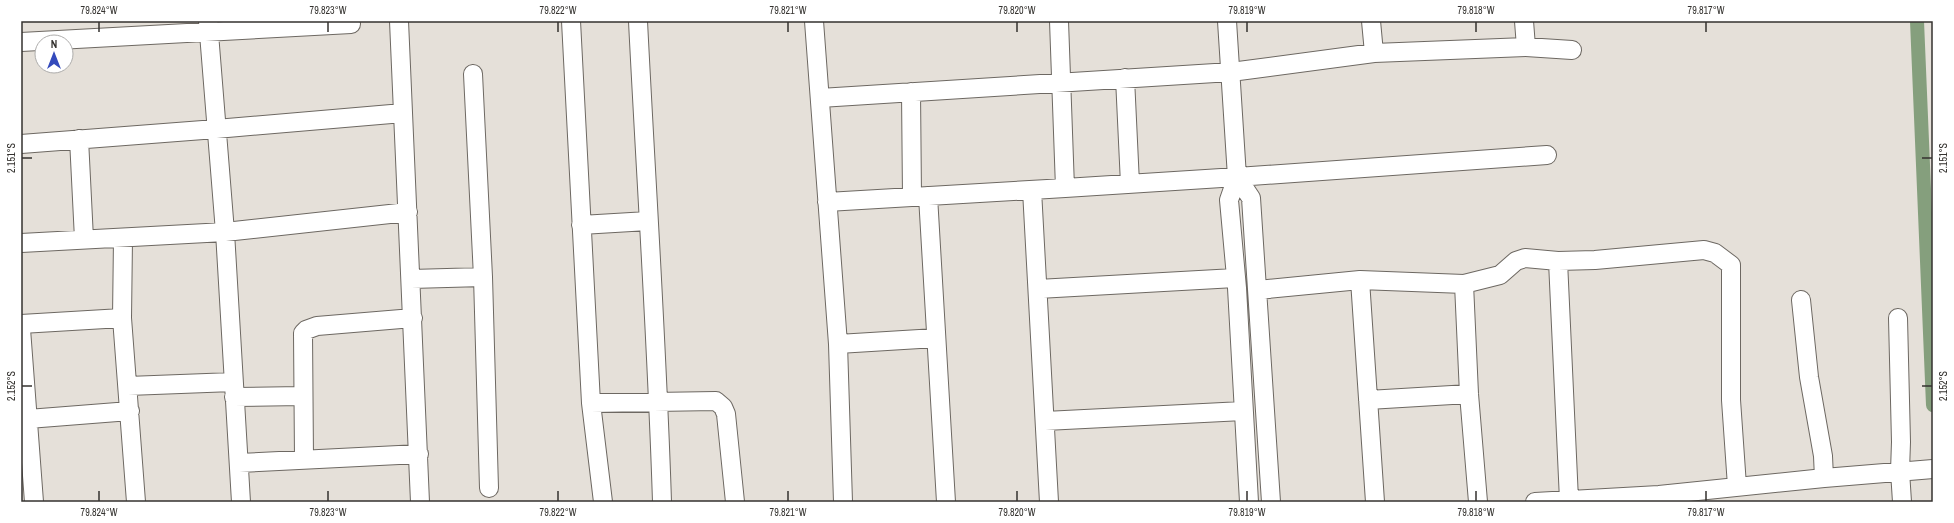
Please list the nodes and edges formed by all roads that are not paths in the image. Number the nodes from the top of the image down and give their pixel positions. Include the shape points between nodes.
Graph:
1 (399, 21) edge
2 (571, 21) edge
3 (638, 21) edge
4 (814, 21) edge
5 (1059, 21) edge
6 (1227, 21) edge
7 (1371, 21) edge
8 (1524, 21) edge
9 (351, 24) dead end
10 (209, 27) edge
11 (21, 42) edge
12 (1526, 47) junction
13 (1572, 50) dead end
14 (1374, 53) junction
15 (1230, 72) junction
16 (473, 74) dead end
17 (1125, 78) junction
18 (1061, 82) junction
19 (911, 92) junction
20 (820, 98) junction
21 (404, 113) junction
22 (216, 129) junction
23 (79, 139) junction
24 (21, 144) edge
25 (1547, 155) dead end
26 (1237, 177) junction
27 (1130, 184) junction
28 (1065, 188) junction
29 (1032, 190) junction
30 (920, 196) junction
31 (827, 202) junction
32 (408, 212) junction
33 (648, 221) junction
34 (581, 225) junction
35 (225, 232) junction
36 (84, 239) junction
37 (123, 239) junction
38 (21, 243) edge
39 (1558, 260) junction
40 (483, 277) junction
41 (1235, 278) junction
42 (411, 279) junction
43 (1360, 280) junction
44 (1464, 284) junction
45 (1038, 289) junction
46 (1258, 290) junction
47 (1801, 300) dead end
48 (122, 318) junction
49 (413, 318) junction
50 (1898, 318) dead end
51 (21, 324) edge
52 (21, 338) edge
53 (936, 338) junction
54 (838, 344) junction
55 (128, 386) junction
56 (234, 389) junction
57 (1469, 394) junction
58 (302, 396) junction
59 (1368, 400) junction
60 (659, 402) junction
61 (591, 403) junction
62 (130, 411) junction
63 (1243, 411) junction
64 (28, 419) junction
65 (1045, 421) junction
66 (25, 440) edge
67 (419, 454) junction
68 (304, 459) junction
69 (239, 463) junction
70 (1933, 469) edge
71 (1905, 470) junction
72 (1824, 478) junction
73 (27, 479) edge
74 (1737, 486) junction
75 (489, 488) dead end
76 (1632, 499) edge
77 (1569, 500) junction
78 (34, 502) edge
79 (136, 502) edge
80 (242, 502) edge
81 (420, 502) edge
82 (603, 502) edge
83 (662, 502) edge
84 (735, 502) edge
85 (843, 502) edge
86 (946, 502) edge
87 (1050, 502) edge
88 (1249, 502) edge
89 (1271, 502) edge
90 (1375, 502) edge
91 (1478, 502) edge
92 (1535, 502) edge
93 (1902, 502) edge

1 - 21 street
2 - 34 street
3 - 33 street
4 - 20 street
5 - 18 street
6 - 15 street
7 - 14 street
8 - 12 street
9 - 10 street
10 - 11 street
10 - 22 street
12 - 13 street
12 - 14 street
14 - 15 street
15 - 17 street
15 - 26 street
16 - 40 street
17 - 18 street
17 - 27 street
18 - 19 street
18 - 28 street
19 - 20 street
19 - 30 street
20 - 31 street
21 - 22 street
21 - 32 street
22 - 23 street
22 - 35 street
23 - 24 street
23 - 36 street
25 - 26 street
26 - 27 street
26 - 41 street via 1229,200
26 - 46 street via 1251,198
27 - 28 street
28 - 29 street
29 - 30 street
29 - 45 street
30 - 31 street
30 - 53 street
31 - 54 street
32 - 35 street
32 - 42 street
33 - 34 street
33 - 60 street
34 - 61 street
35 - 37 street
35 - 56 street
36 - 37 street
36 - 38 street
37 - 48 street
39 - 44 street via 1525,258 1516,261 1500,275
39 - 74 street via 1603,259 1704,250 1715,253 1731,265 1731,400
39 - 77 street
40 - 42 street
40 - 75 street
41 - 45 street
41 - 63 street
42 - 49 street
43 - 44 street
43 - 46 street
43 - 59 street
44 - 57 street
45 - 65 street
46 - 89 street
47 - 72 street
48 - 51 street
48 - 55 street
49 - 58 street via 317,326 306,330 302,341
49 - 67 street
50 - 71 street via 1901,442
52 - 64 street
53 - 54 street
53 - 86 street
54 - 85 street
55 - 56 street
55 - 62 street
56 - 58 street
56 - 69 street
57 - 59 street
57 - 91 street
58 - 68 street
59 - 90 street
60 - 61 street
60 - 83 street
60 - 84 street via 716,401 723,407 726,414
61 - 82 street
62 - 64 street
62 - 79 street
63 - 65 street
63 - 88 street
64 - 66 street
65 - 87 street
66 - 73 street
67 - 68 street
67 - 81 street
68 - 69 street
69 - 80 street
70 - 71 street
71 - 72 street
71 - 93 street
72 - 74 street
73 - 78 street
74 - 76 street
76 - 77 street
77 - 92 street

